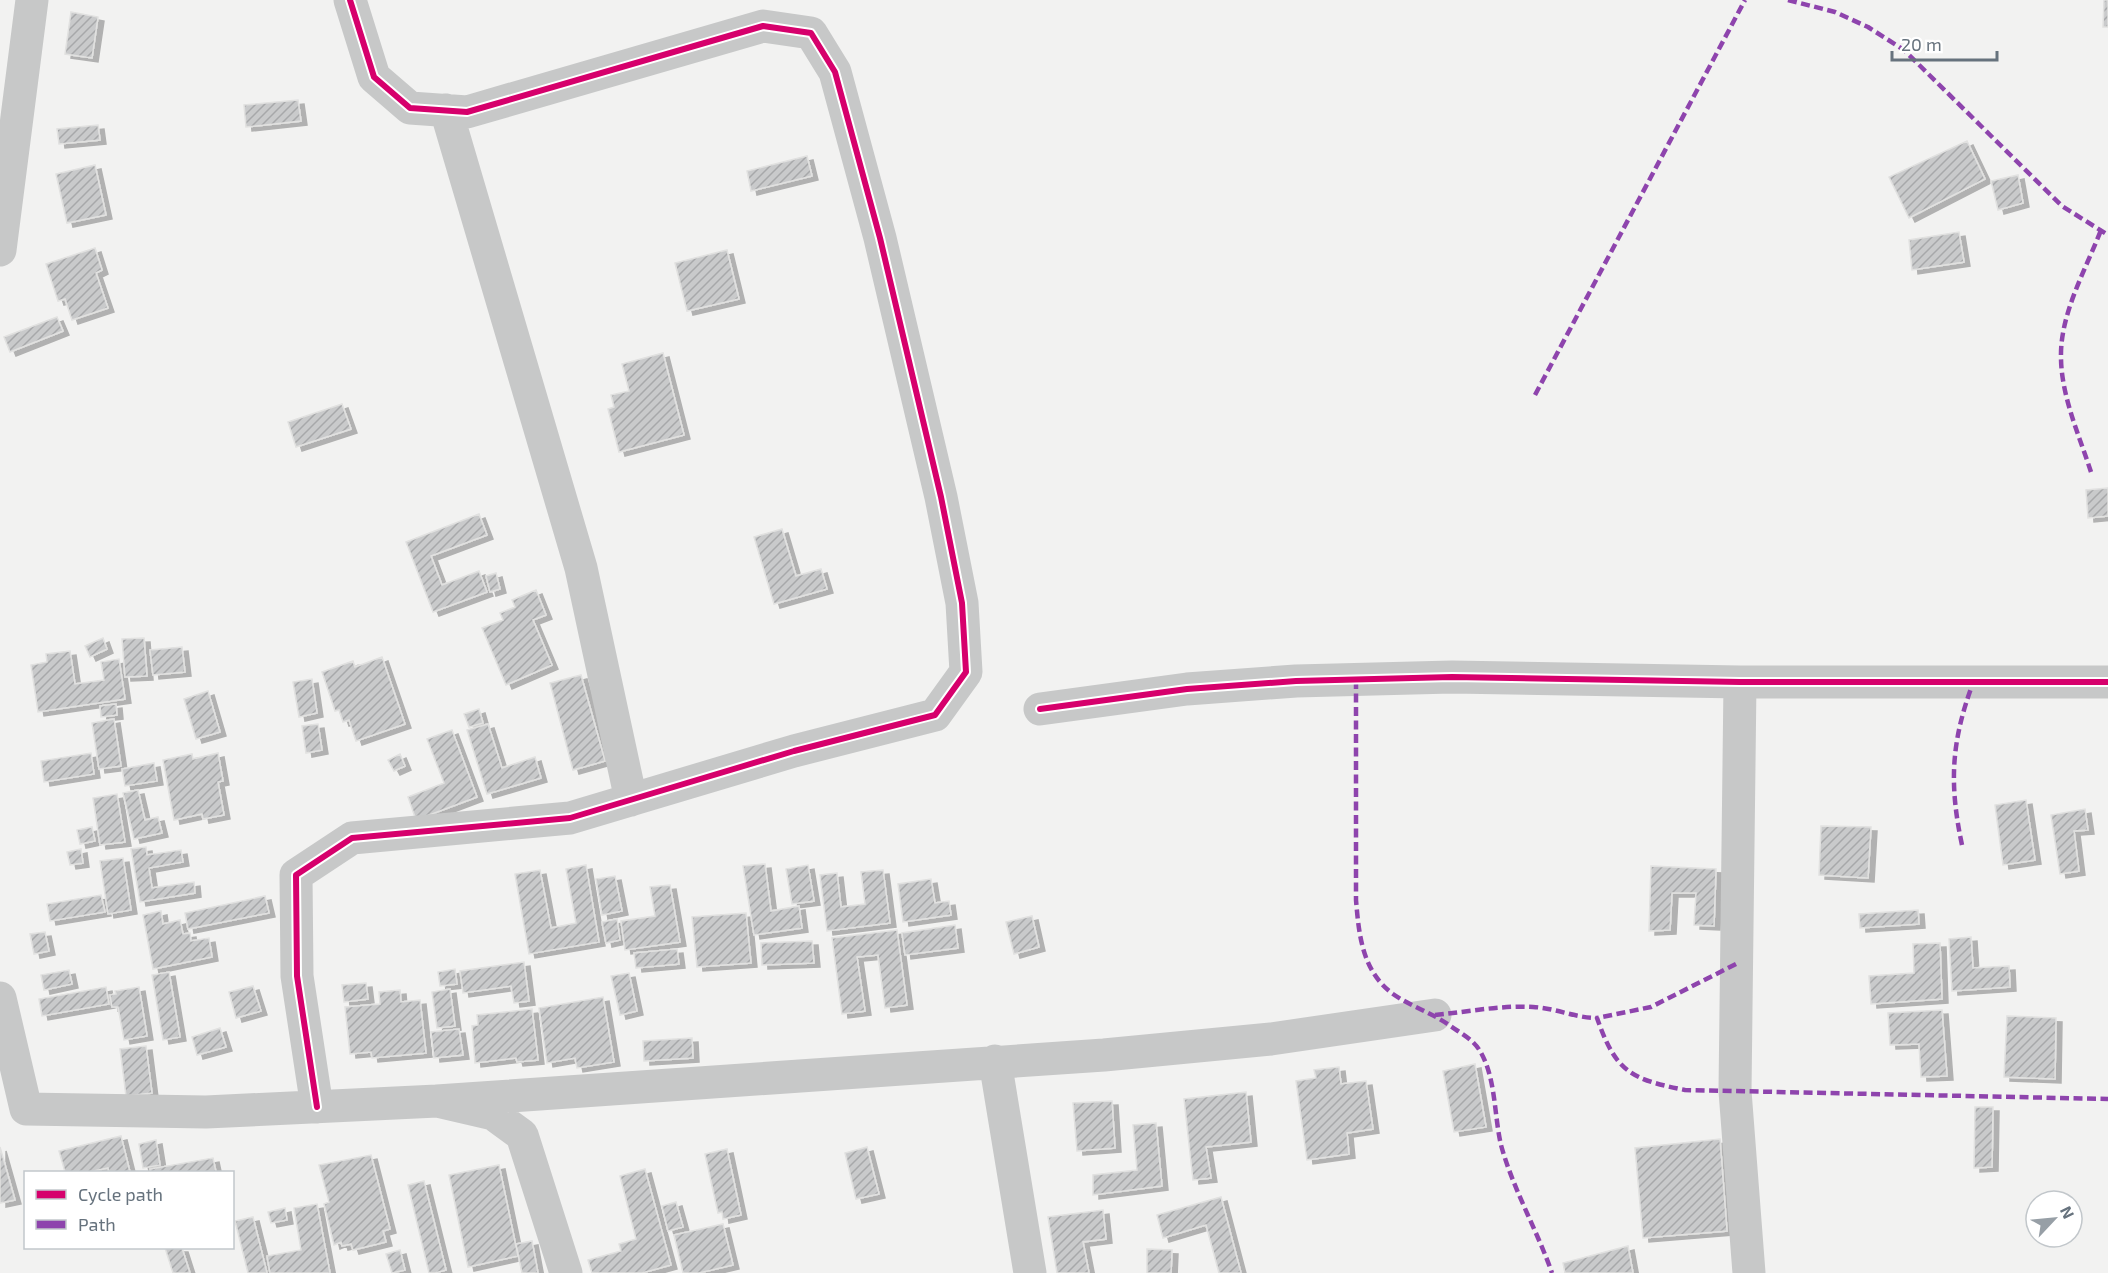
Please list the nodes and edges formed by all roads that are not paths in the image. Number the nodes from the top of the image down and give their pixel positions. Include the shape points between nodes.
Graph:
1 (32, 0) edge
2 (350, 0) edge
3 (446, 110) junction
4 (0, 249) edge
5 (1740, 682) junction
6 (2108, 682) edge
7 (1040, 709) dead end
8 (631, 800) junction
9 (0, 998) edge
10 (1435, 1015) dead end
11 (995, 1061) junction
12 (438, 1101) junction
13 (317, 1107) junction
14 (13, 1110) edge
15 (566, 1273) edge
16 (1030, 1273) edge
17 (1749, 1273) edge

1 - 4 street
2 - 3 street via 374,77 410,108
3 - 8 street via 580,568
3 - 8 street via 467,112 763,26 811,33 835,72 880,238 962,603 966,672 935,715 794,751
5 - 6 street
5 - 7 street via 1452,677 1296,681 1187,689
5 - 17 street via 1735,1091
8 - 13 street via 570,818 352,838 296,875 297,976
9 - 14 street
10 - 11 street via 1260,1040
11 - 12 street
11 - 16 street
12 - 13 street
12 - 15 street via 493,1114 522,1135
13 - 14 street via 206,1112

